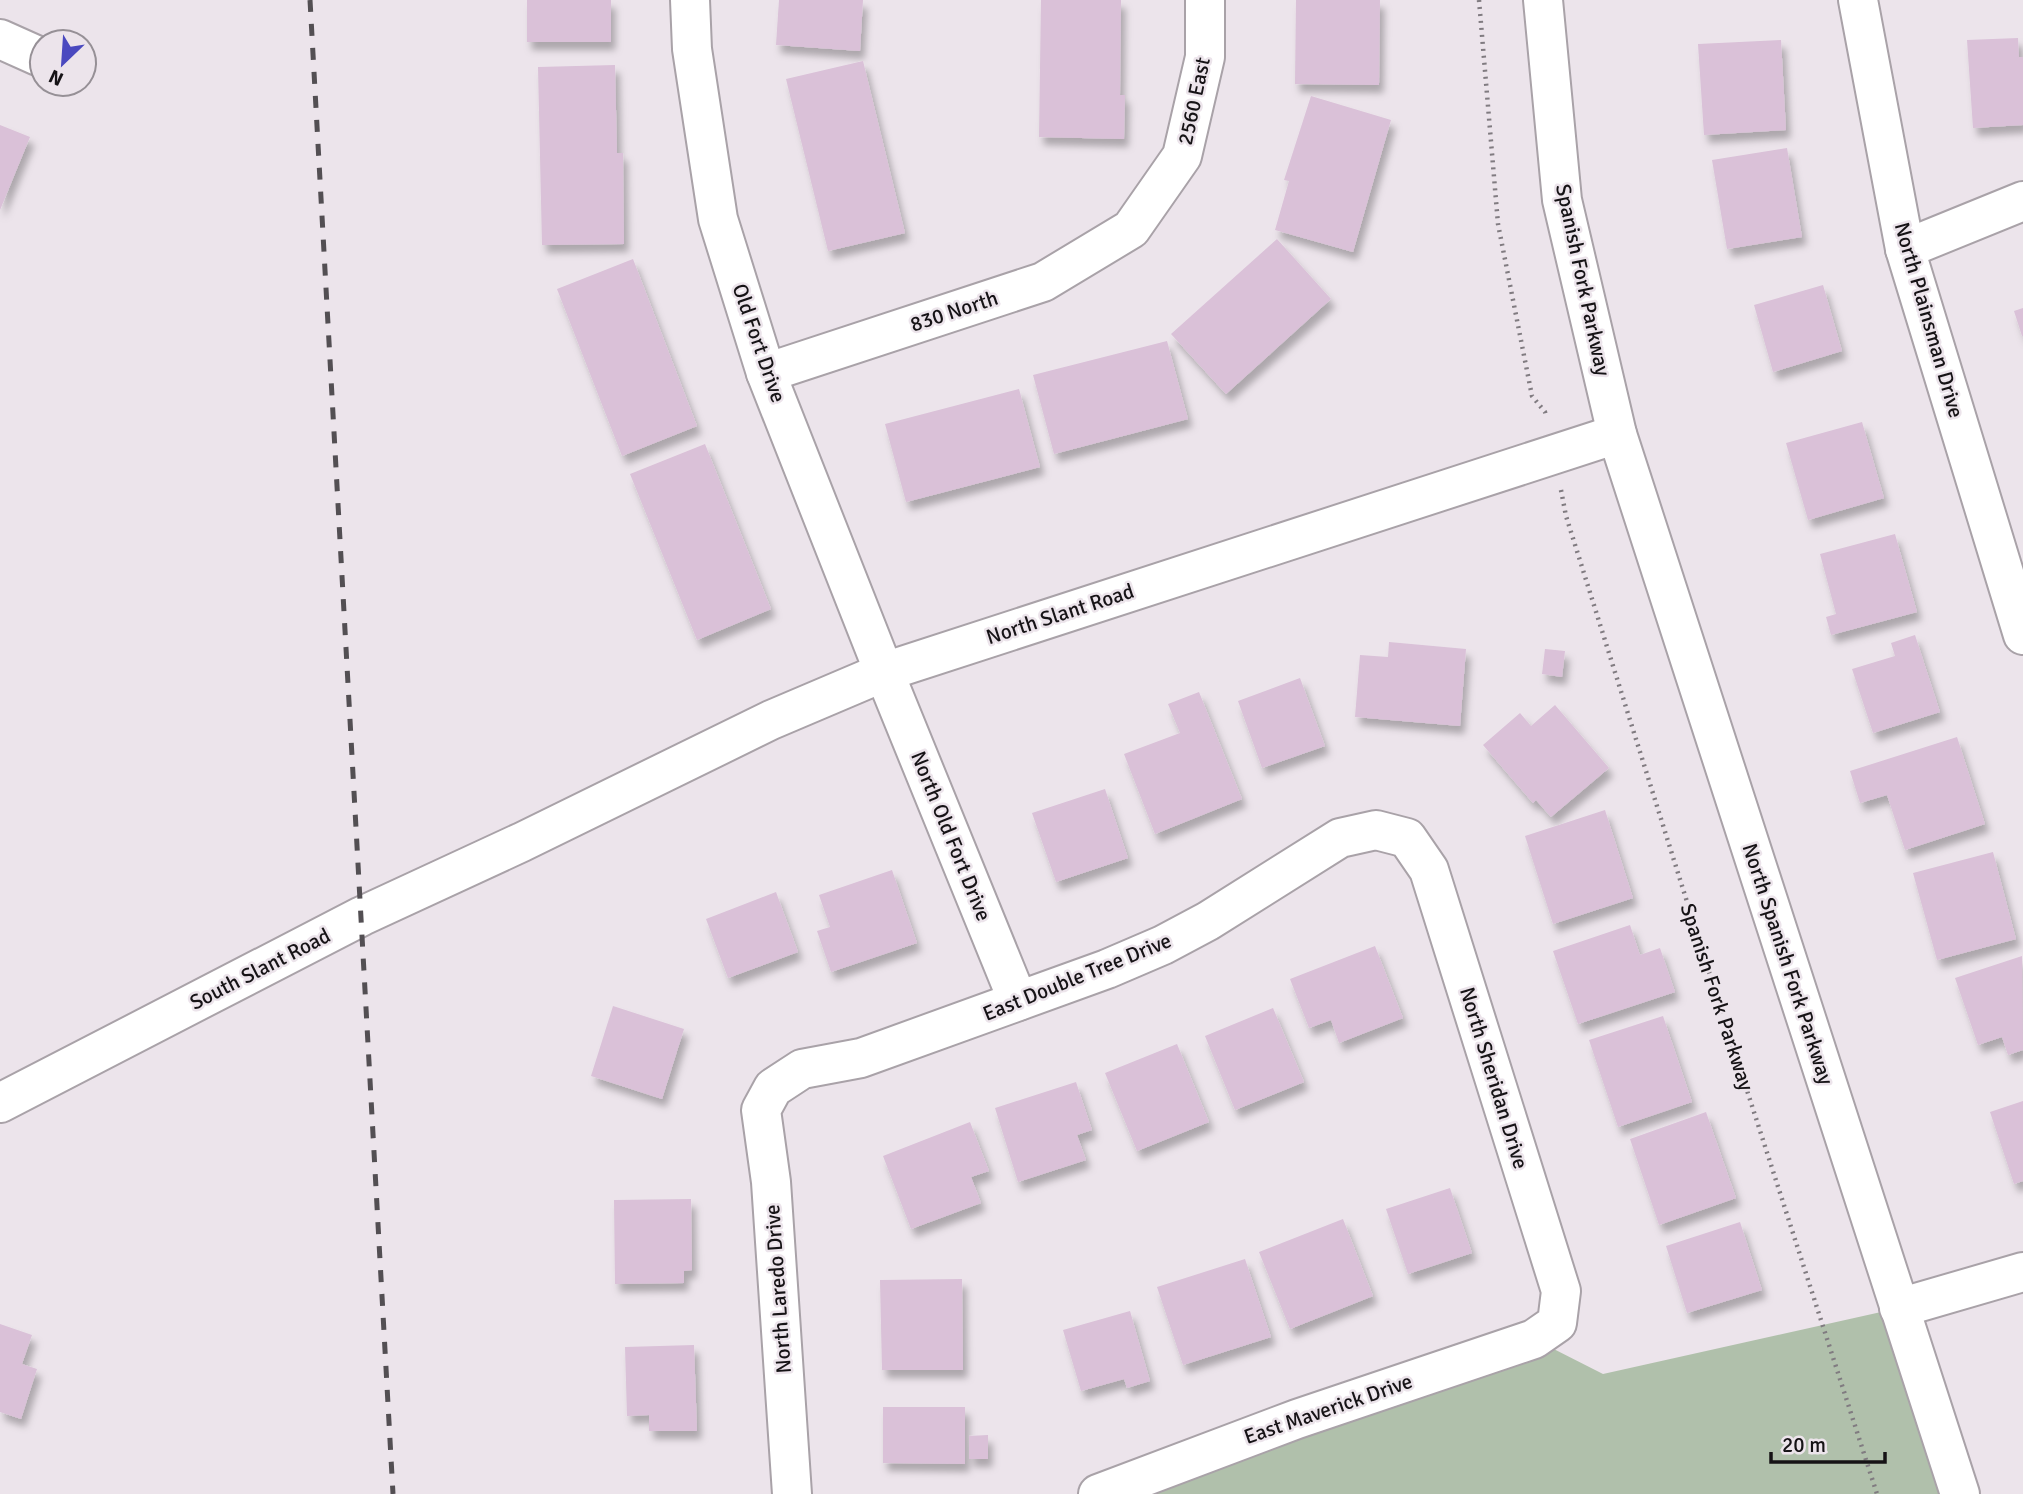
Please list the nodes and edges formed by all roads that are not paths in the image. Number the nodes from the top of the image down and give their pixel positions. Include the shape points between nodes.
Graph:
1 (690, 0) edge
2 (1205, 0) edge
3 (1543, 0) edge
4 (1858, 0) edge
5 (0, 39) edge
6 (28, 52) edge
7 (2023, 201) edge
8 (1131, 229) joint
9 (1905, 249) junction
10 (766, 373) junction
11 (1616, 434) junction
12 (2023, 635) edge
13 (884, 672) junction
14 (1407, 838) joint
15 (523, 842) joint
16 (1018, 1001) junction
17 (774, 1088) joint
18 (0, 1103) edge
19 (2023, 1272) edge
20 (1899, 1308) junction
21 (1557, 1324) joint
22 (792, 1494) edge
23 (1098, 1494) edge
24 (1960, 1494) edge

1 - 10 street, Old Fort Drive via 692,49 718,219
2 - 8 street, 2560 East via 1205,57 1182,156
3 - 11 street, Spanish Fork Parkway via 1562,200
4 - 9 street, North Plainsman Drive
5 - 6 street
7 - 9 street
8 - 10 street, 830 North via 1043,282
9 - 12 street, North Plainsman Drive
10 - 13 street, Old Fort Drive
11 - 13 street, North Slant Road
11 - 20 street, North Spanish Fork Parkway
13 - 15 street, North Slant Road via 771,720
13 - 16 street, North Old Fort Drive
14 - 16 street, East Double Tree Drive via 1376,830 1340,838 1163,945
14 - 21 street, North Sheridan Drive via 1429,870 1557,1278 1561,1291
15 - 18 street, South Slant Road via 362,916
16 - 17 street, East Double Tree Drive via 862,1058 802,1069
17 - 22 street, North Laredo Drive via 761,1110 771,1182
19 - 20 street
20 - 24 street, North Spanish Fork Parkway
21 - 23 street, East Maverick Drive via 1534,1339 1297,1419

